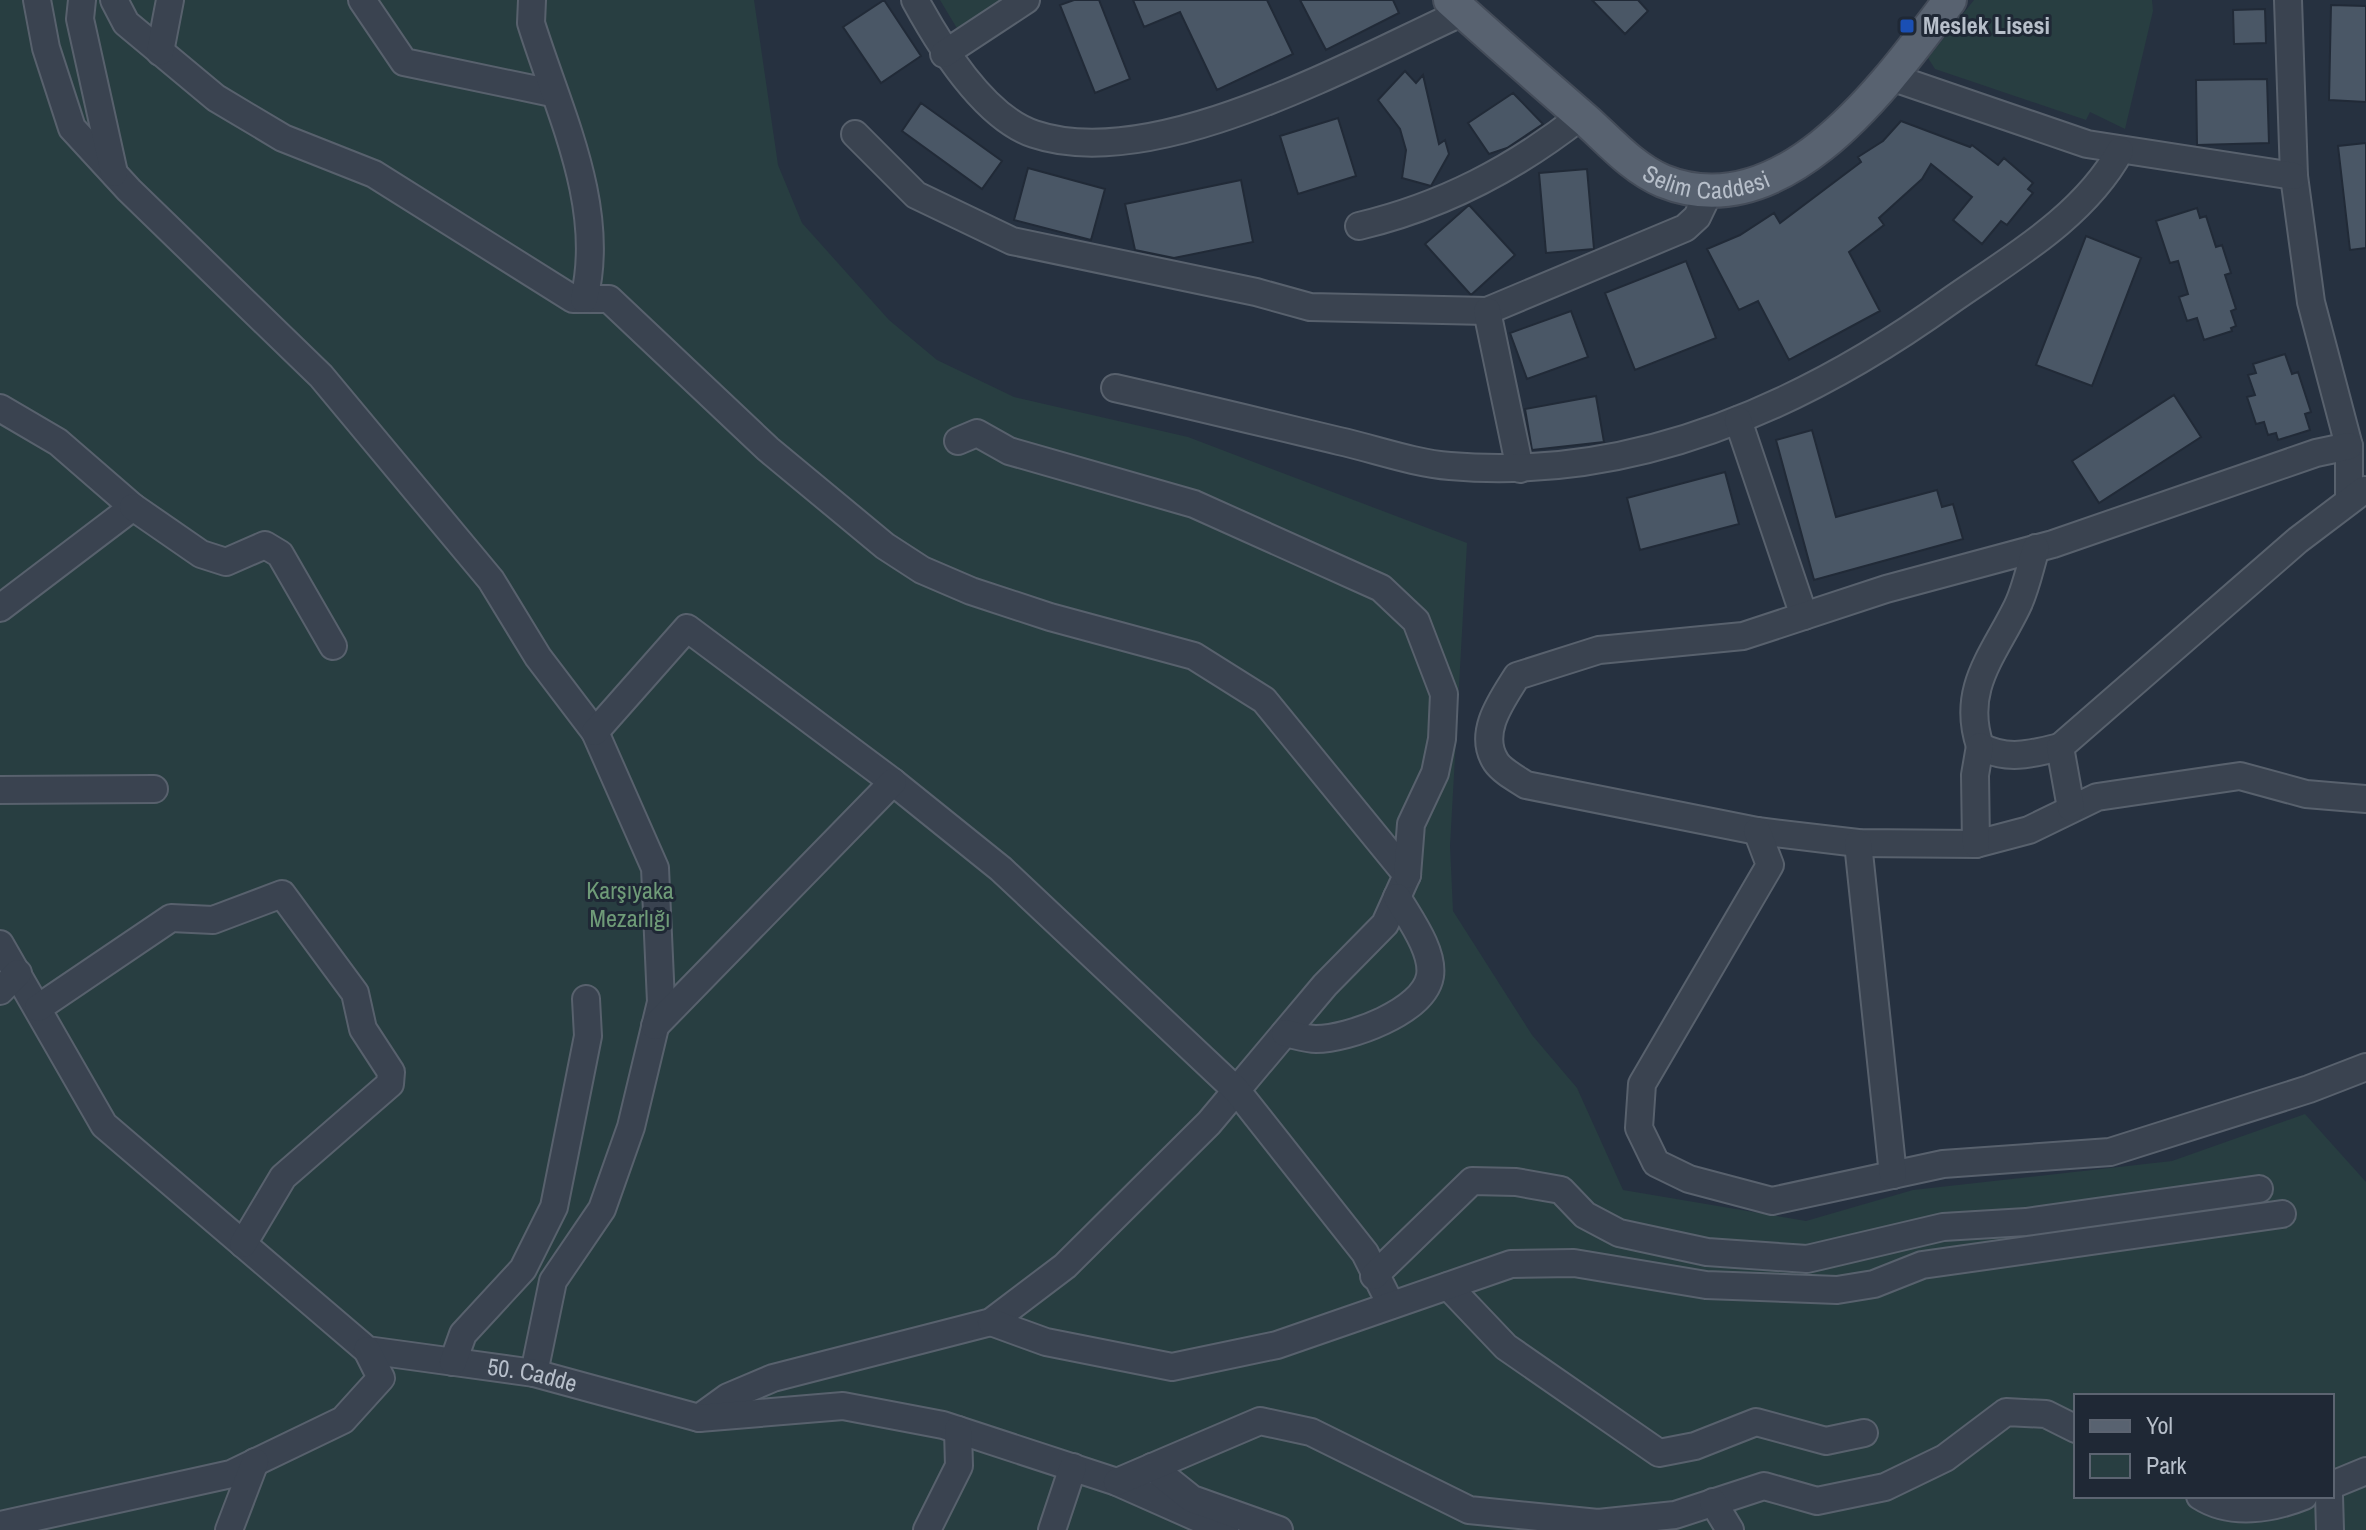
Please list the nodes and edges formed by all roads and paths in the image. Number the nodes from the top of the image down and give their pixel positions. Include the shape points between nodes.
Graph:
1 (37, 0) edge
2 (82, 0) edge
3 (114, 0) edge
4 (170, 0) edge
5 (532, 0) edge
6 (915, 0) edge
7 (1026, 0) edge
8 (1950, 0) edge
9 (2288, 0) edge
10 (1456, 6) edge
11 (371, 7) edge
12 (160, 52) junction
13 (944, 54) junction
14 (1891, 77) junction
15 (552, 93) junction
16 (1581, 116) junction
17 (855, 134) dead end
18 (2120, 151) junction
19 (114, 174) junction
20 (2294, 176) junction
21 (1709, 192) junction
22 (1359, 226) dead end
23 (584, 299) junction
24 (1487, 311) junction
25 (1115, 388) dead end
26 (0, 408) edge
27 (1738, 420) junction
28 (958, 441) dead end
29 (2349, 446) junction
30 (1520, 469) junction
31 (2357, 494) edge
32 (133, 507) junction
33 (2036, 548) junction
34 (0, 608) edge
35 (1804, 616) junction
36 (333, 646) dead end
37 (595, 732) junction
38 (1980, 746) junction
39 (2060, 747) junction
40 (893, 782) junction
41 (154, 789) dead end
42 (0, 790) edge
43 (2363, 805) edge
44 (2071, 808) junction
45 (1757, 831) junction
46 (1858, 843) junction
47 (1976, 844) junction
48 (1402, 886) junction
49 (0, 944) edge
50 (9, 982) edge
51 (586, 999) dead end
52 (38, 1008) junction
53 (655, 1026) junction
54 (1285, 1033) junction
55 (2366, 1067) edge
56 (1237, 1091) junction
57 (1893, 1175) junction
58 (2259, 1189) dead end
59 (2282, 1214) dead end
60 (243, 1244) junction
61 (1374, 1276) junction
62 (1448, 1286) junction
63 (1391, 1305) junction
64 (991, 1322) junction
65 (367, 1350) junction
66 (453, 1362) junction
67 (534, 1373) junction
68 (699, 1418) junction
69 (2074, 1428) edge
70 (958, 1430) junction
71 (1864, 1433) dead end
72 (255, 1462) junction
73 (1073, 1467) junction
74 (1152, 1467) junction
75 (2366, 1471) edge
76 (1117, 1482) junction
77 (2334, 1484) edge
78 (2207, 1498) edge
79 (2299, 1498) edge
80 (2329, 1498) edge
81 (1713, 1502) junction
82 (0, 1525) edge
83 (229, 1530) edge
84 (927, 1530) edge
85 (1052, 1530) edge
86 (1225, 1530) edge
87 (1279, 1530) edge
88 (1730, 1530) edge
89 (2330, 1530) edge

1 - 19 street via 72,128
2 - 19 street via 80,19
3 - 12 street via 126,23
4 - 12 street
5 - 15 street via 531,23
6 - 13 street
7 - 13 street
8 - 14 main road, Selim Caddesi
9 - 20 street
10 - 13 street via 1240,114 1111,145 1033,134 1002,115
10 - 16 main road, Selim Caddesi
11 - 15 street via 404,62
12 - 23 street via 216,98 283,138 374,174 573,299
14 - 18 street via 2050,133
14 - 21 main road, Selim Caddesi via 1795,165 1764,183
15 - 23 street via 583,183 591,251
16 - 21 main road, Selim Caddesi via 1644,171 1685,189
16 - 22 street via 1529,155 1462,192
17 - 24 street via 916,195 1012,241 1310,307
18 - 20 street
18 - 27 street via 2107,174 2058,222 1891,343 1808,390
19 - 37 street via 321,376 491,580 538,657
20 - 29 street via 2311,302
21 - 24 street via 1685,228
23 - 48 street via 609,299 768,449 922,570 1050,617 1194,656 1264,700
24 - 30 street
25 - 30 street via 1447,466
26 - 32 street via 58,442
27 - 30 street via 1649,451
27 - 35 street
28 - 48 street via 977,433 1009,451 1194,504 1381,588 1416,621 1444,694 1442,739 1435,773 1411,824
29 - 31 street
29 - 33 street
31 - 39 street
32 - 34 street
32 - 36 street via 201,554 226,562 265,545 280,554
33 - 35 street
33 - 38 street via 2019,604 1973,693 1972,724
35 - 45 street via 1743,636 1599,650 1517,676 1488,735 1496,762 1526,785
37 - 40 street via 687,628
37 - 53 street via 655,868 661,1002
38 - 39 street via 2007,756
38 - 47 street
39 - 44 street
40 - 53 street
40 - 56 street via 1001,869
41 - 42 street
43 - 44 street via 2240,776 2132,790
44 - 47 street via 2029,830
45 - 46 street
45 - 57 street via 1770,865 1642,1084 1639,1128 1656,1163 1689,1179 1772,1201
46 - 47 street
46 - 57 street
48 - 54 street via 1385,924
48 - 54 street via 1430,959 1430,978 1413,1002 1390,1019 1351,1033 1316,1039
49 - 50 street
50 - 52 street
51 - 66 street via 588,1036 554,1207 523,1269 463,1334
52 - 60 street via 104,1125
52 - 60 street via 171,918 213,920 282,894 355,993 363,1029 391,1072 390,1084 283,1177
53 - 67 street via 631,1127 602,1209 553,1281
54 - 56 street
55 - 57 street via 2110,1152 1943,1164
56 - 61 street via 1365,1253
56 - 64 street via 1065,1266
58 - 61 street via 2026,1222 1943,1227 1807,1259 1707,1252 1619,1233 1585,1215 1561,1190 1472,1181
59 - 62 street via 1922,1265 1874,1284 1837,1290 1706,1285 1574,1263 1511,1264
60 - 65 street
61 - 63 street
62 - 63 street
62 - 71 street via 1506,1347 1659,1453 1695,1446 1756,1422 1826,1441
63 - 64 street via 1277,1345 1172,1367 1046,1342
64 - 68 street via 773,1378 728,1397
65 - 66 street, 50. Cadde
65 - 72 street via 381,1378 343,1420
66 - 67 street, 50. Cadde
67 - 68 street, 50. Cadde
68 - 70 street, 50. Cadde via 843,1406
69 - 81 street via 2046,1414 2006,1412 1945,1458 1885,1487 1817,1501 1764,1486
70 - 73 street, 50. Cadde
70 - 84 street via 959,1466
72 - 82 street via 231,1474
72 - 83 street
73 - 76 street, 50. Cadde
73 - 85 street
74 - 76 street
74 - 81 street via 1260,1421 1311,1432 1469,1510 1598,1523 1675,1515
74 - 87 street via 1192,1499
75 - 77 street
76 - 86 street, 50. Cadde
78 - 79 street via 2247,1509
80 - 89 street
81 - 88 street

